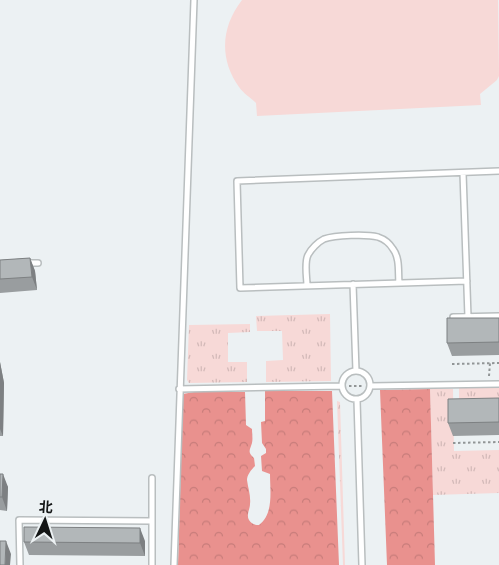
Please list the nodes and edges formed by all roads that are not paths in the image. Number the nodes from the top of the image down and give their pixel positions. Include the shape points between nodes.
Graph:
1 (194, 0) edge
2 (499, 171) edge
3 (463, 173) junction
4 (38, 263) dead end
5 (19, 264) edge
6 (466, 281) junction
7 (399, 283) junction
8 (353, 284) junction
9 (307, 286) junction
10 (499, 316) edge
11 (453, 317) edge
12 (468, 317) junction
13 (356, 371) junction
14 (499, 384) edge
15 (342, 386) junction
16 (370, 386) junction
17 (179, 389) junction
18 (357, 400) junction
19 (152, 478) dead end
20 (152, 521) junction
21 (20, 565) edge
22 (152, 565) edge
23 (174, 565) edge
24 (362, 565) edge

1 - 17 lane
2 - 3 lane
3 - 6 lane
3 - 9 lane via 237,181 240,288
4 - 5 lane
6 - 7 lane
6 - 12 lane
7 - 8 lane
7 - 9 lane via 398,258 393,248 379,238 359,236 332,237 315,245 306,260
8 - 9 lane
8 - 13 lane
10 - 12 lane
11 - 12 lane
13 - 15 lane via 344,377
13 - 16 lane via 368,377
14 - 16 lane
15 - 17 lane
15 - 18 lane via 345,394
16 - 18 lane via 368,394
17 - 23 lane
18 - 24 lane
19 - 20 lane
20 - 21 lane via 19,520
20 - 22 lane

